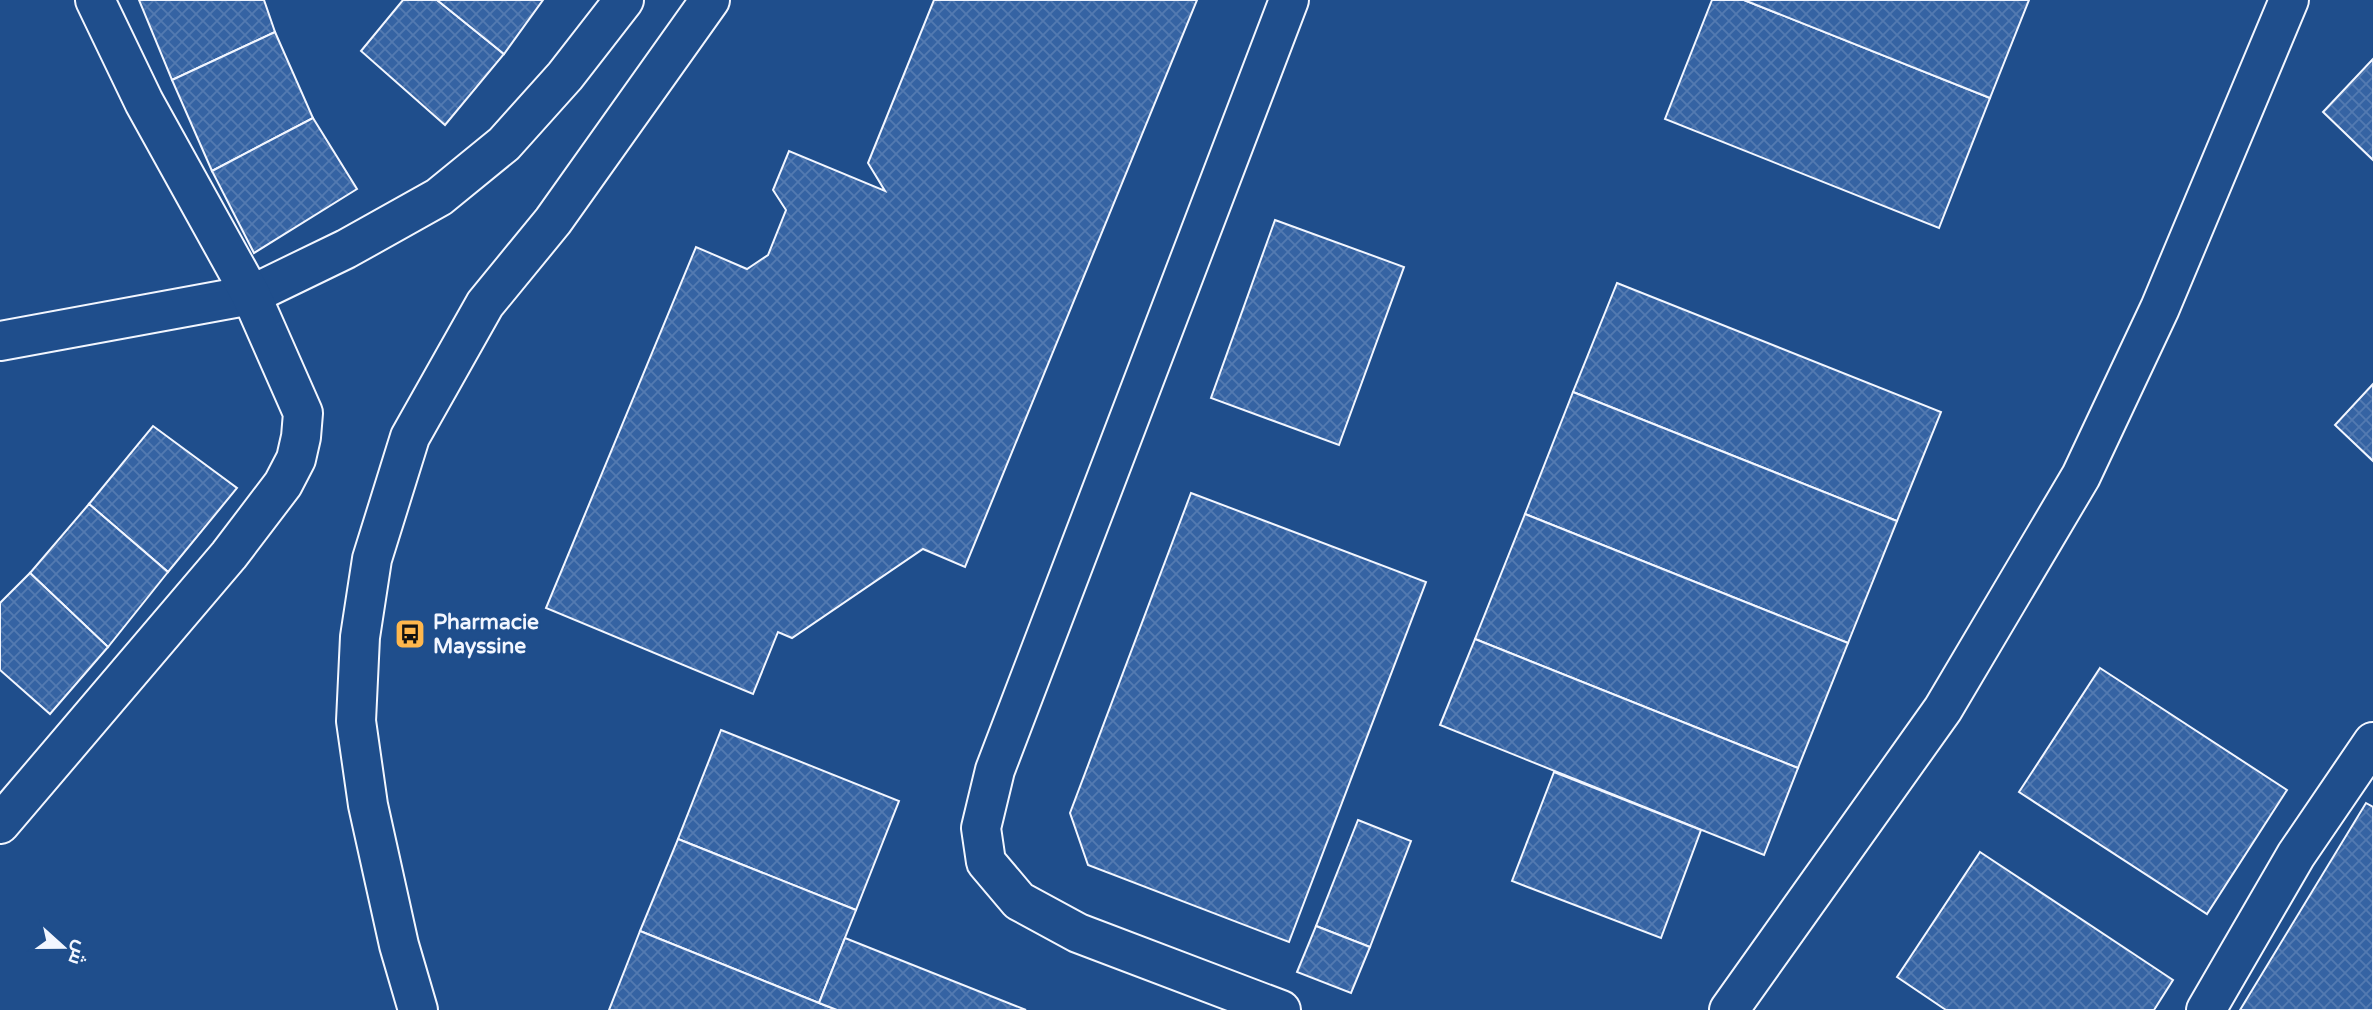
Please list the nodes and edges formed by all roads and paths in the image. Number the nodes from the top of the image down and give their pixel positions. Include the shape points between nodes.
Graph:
1 (95, 0) edge
2 (624, 0) edge
3 (710, 0) edge
4 (1289, 0) edge
5 (2290, 0) edge
6 (251, 295) junction
7 (0, 341) edge
8 (2373, 741) edge
9 (0, 824) edge
10 (418, 1010) edge
11 (1282, 1010) edge
12 (1729, 1010) edge
13 (2206, 1010) edge

1 - 6 street via 144,102
2 - 6 street via 504,144 439,197
3 - 10 street via 553,221 485,304 410,437 372,559 360,637 356,721 368,805
4 - 11 street via 995,770 981,828 986,862 1019,901 1078,933
5 - 12 street via 2160,308 2081,476 1943,709
6 - 7 street
6 - 9 street via 303,413 296,459 283,484 229,555
8 - 13 street via 2296,855

